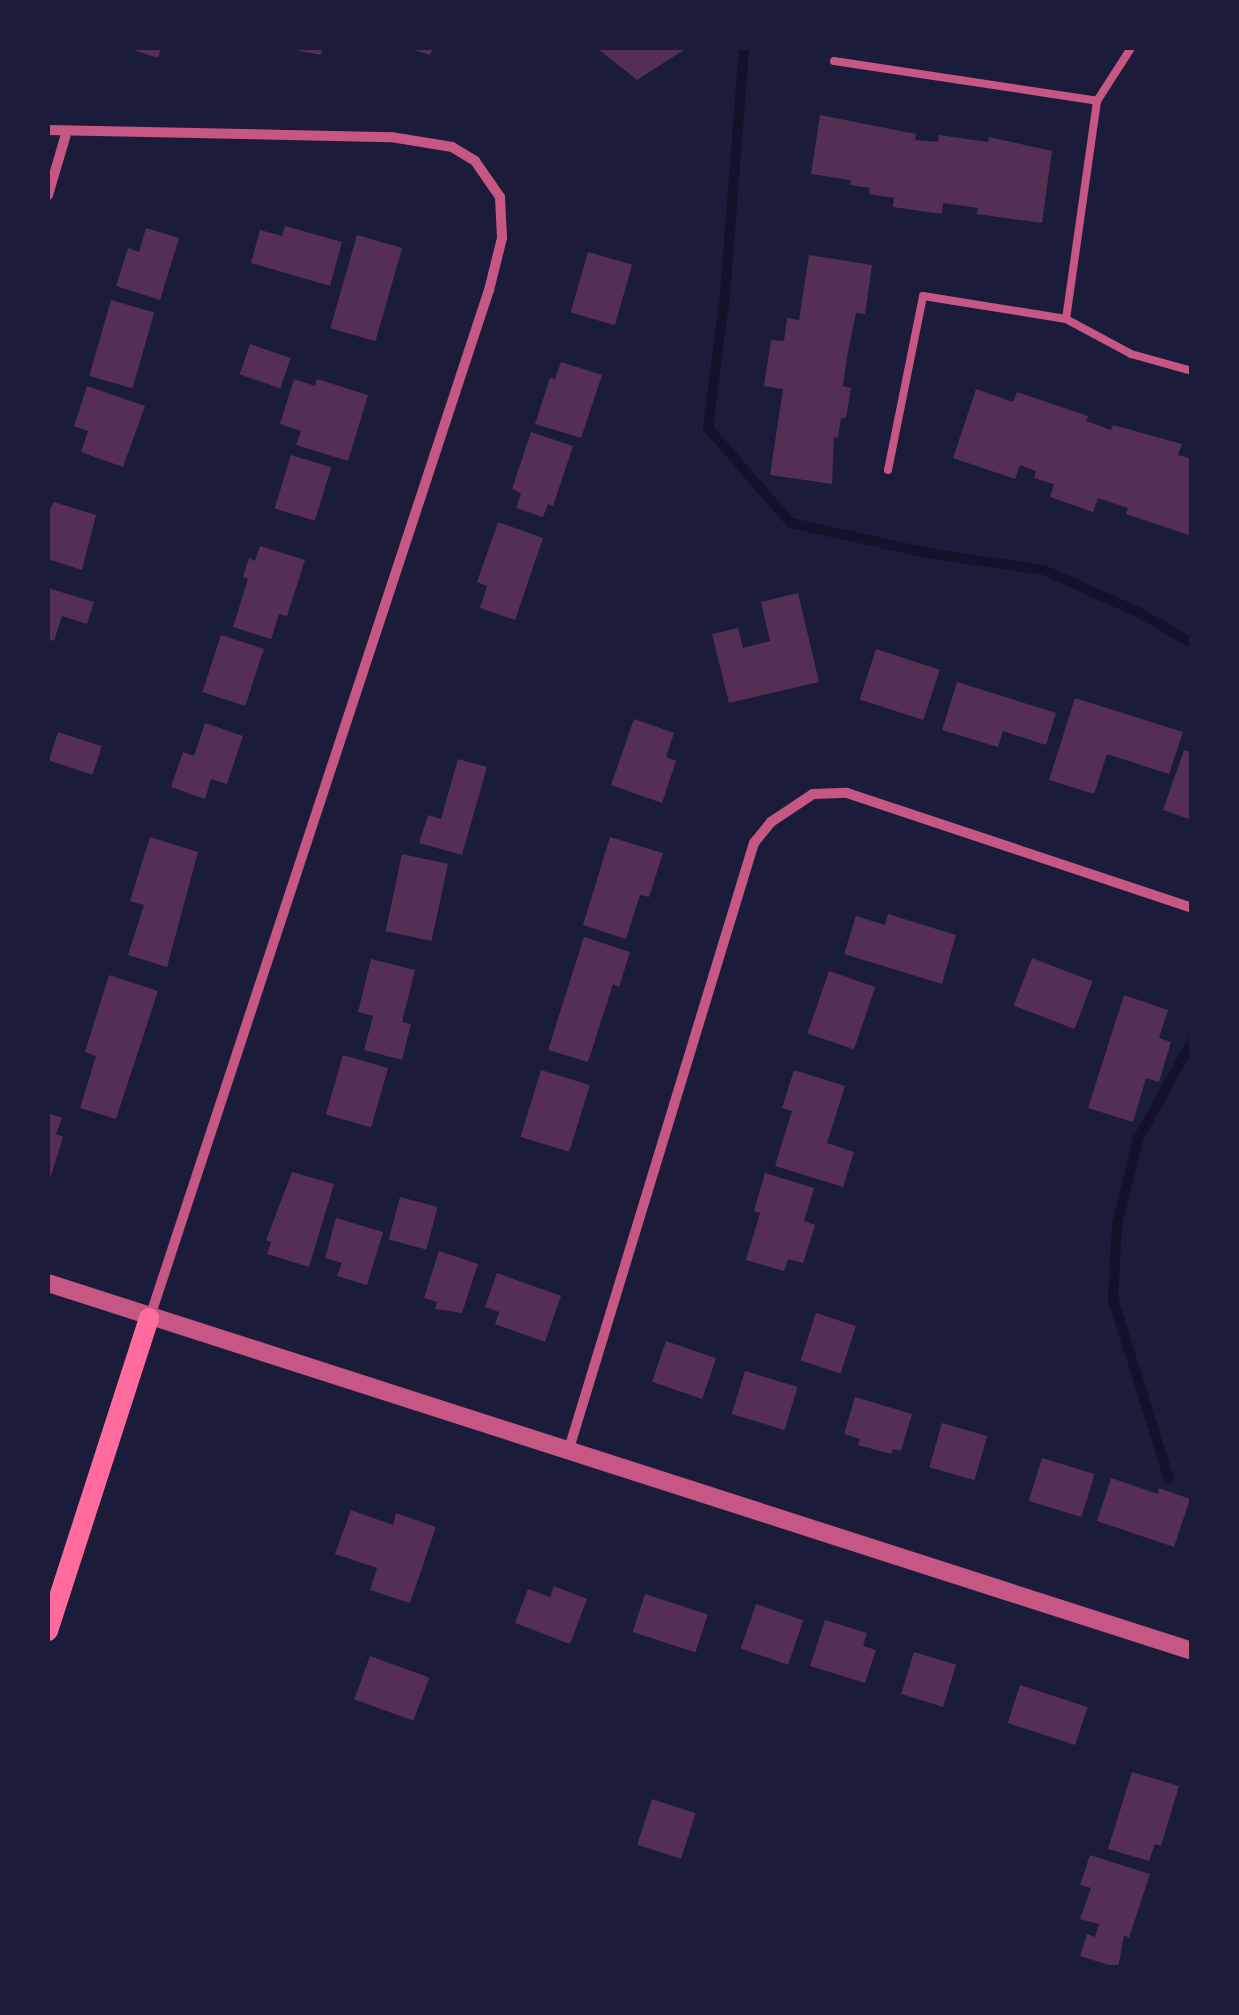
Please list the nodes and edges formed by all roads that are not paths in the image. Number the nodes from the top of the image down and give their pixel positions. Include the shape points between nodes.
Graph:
1 (1131, 48) edge
2 (834, 61) dead end
3 (1098, 100) junction
4 (48, 130) edge
5 (68, 131) junction
6 (48, 194) edge
7 (1066, 318) junction
8 (1192, 370) edge
9 (888, 470) dead end
10 (1192, 908) edge
11 (48, 1283) edge
12 (150, 1318) junction
13 (568, 1452) junction
14 (48, 1631) edge
15 (1192, 1652) edge

1 - 3 lane
2 - 3 lane
3 - 7 lane
4 - 5 street
5 - 6 street
5 - 12 street via 391,137 452,147 475,162 500,196 502,238
7 - 8 lane via 1131,354
7 - 9 lane via 923,296
10 - 13 street via 847,792 813,794 771,822 754,843
11 - 12 street
12 - 13 street
12 - 14 main road
13 - 15 street

